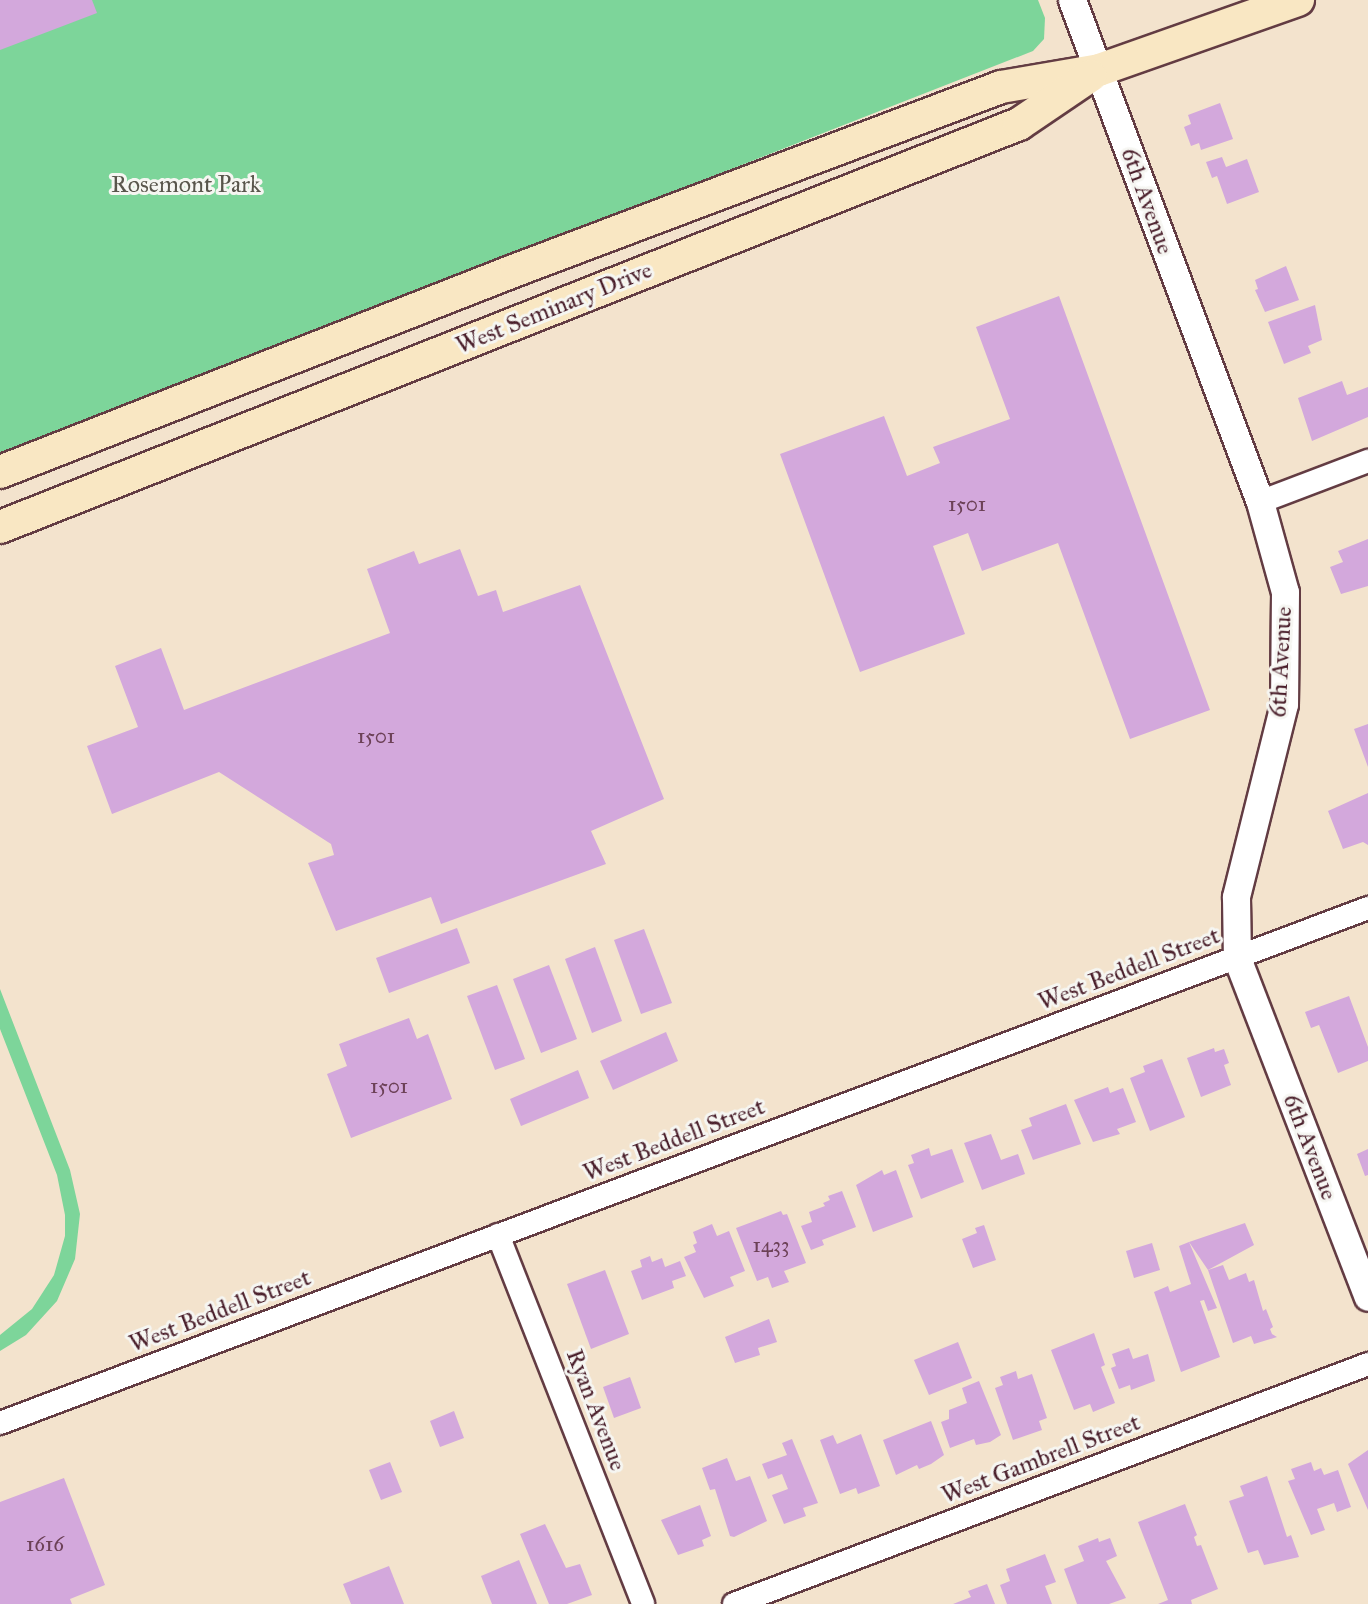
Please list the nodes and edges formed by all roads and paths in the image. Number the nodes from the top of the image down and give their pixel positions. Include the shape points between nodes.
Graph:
1 (1072, 0) edge
2 (1298, 0) edge
3 (1098, 70) junction
4 (516, 270) junction
5 (534, 316) junction
6 (1368, 461) edge
7 (0, 472) edge
8 (1260, 502) junction
9 (0, 527) edge
10 (1368, 908) edge
11 (1237, 957) junction
12 (498, 1235) junction
13 (1368, 1297) edge
14 (1368, 1364) edge
15 (0, 1423) edge
16 (643, 1604) edge
17 (734, 1604) edge

1 - 3 street, 6th Avenue
2 - 3 main road, West Seminary Drive
3 - 4 main road, West Seminary Drive via 1001,87
3 - 5 main road, West Seminary Drive via 1019,124
3 - 8 street, 6th Avenue
4 - 5 main road
4 - 7 main road, West Seminary Drive
5 - 9 main road, West Seminary Drive
6 - 8 street
8 - 11 street, 6th Avenue via 1285,592 1284,704 1236,897
10 - 11 street, West Beddell Street
11 - 12 street, West Beddell Street
11 - 13 street, 6th Avenue
12 - 15 street, West Beddell Street
12 - 16 street, Ryan Avenue
14 - 17 street, West Gambrell Street

